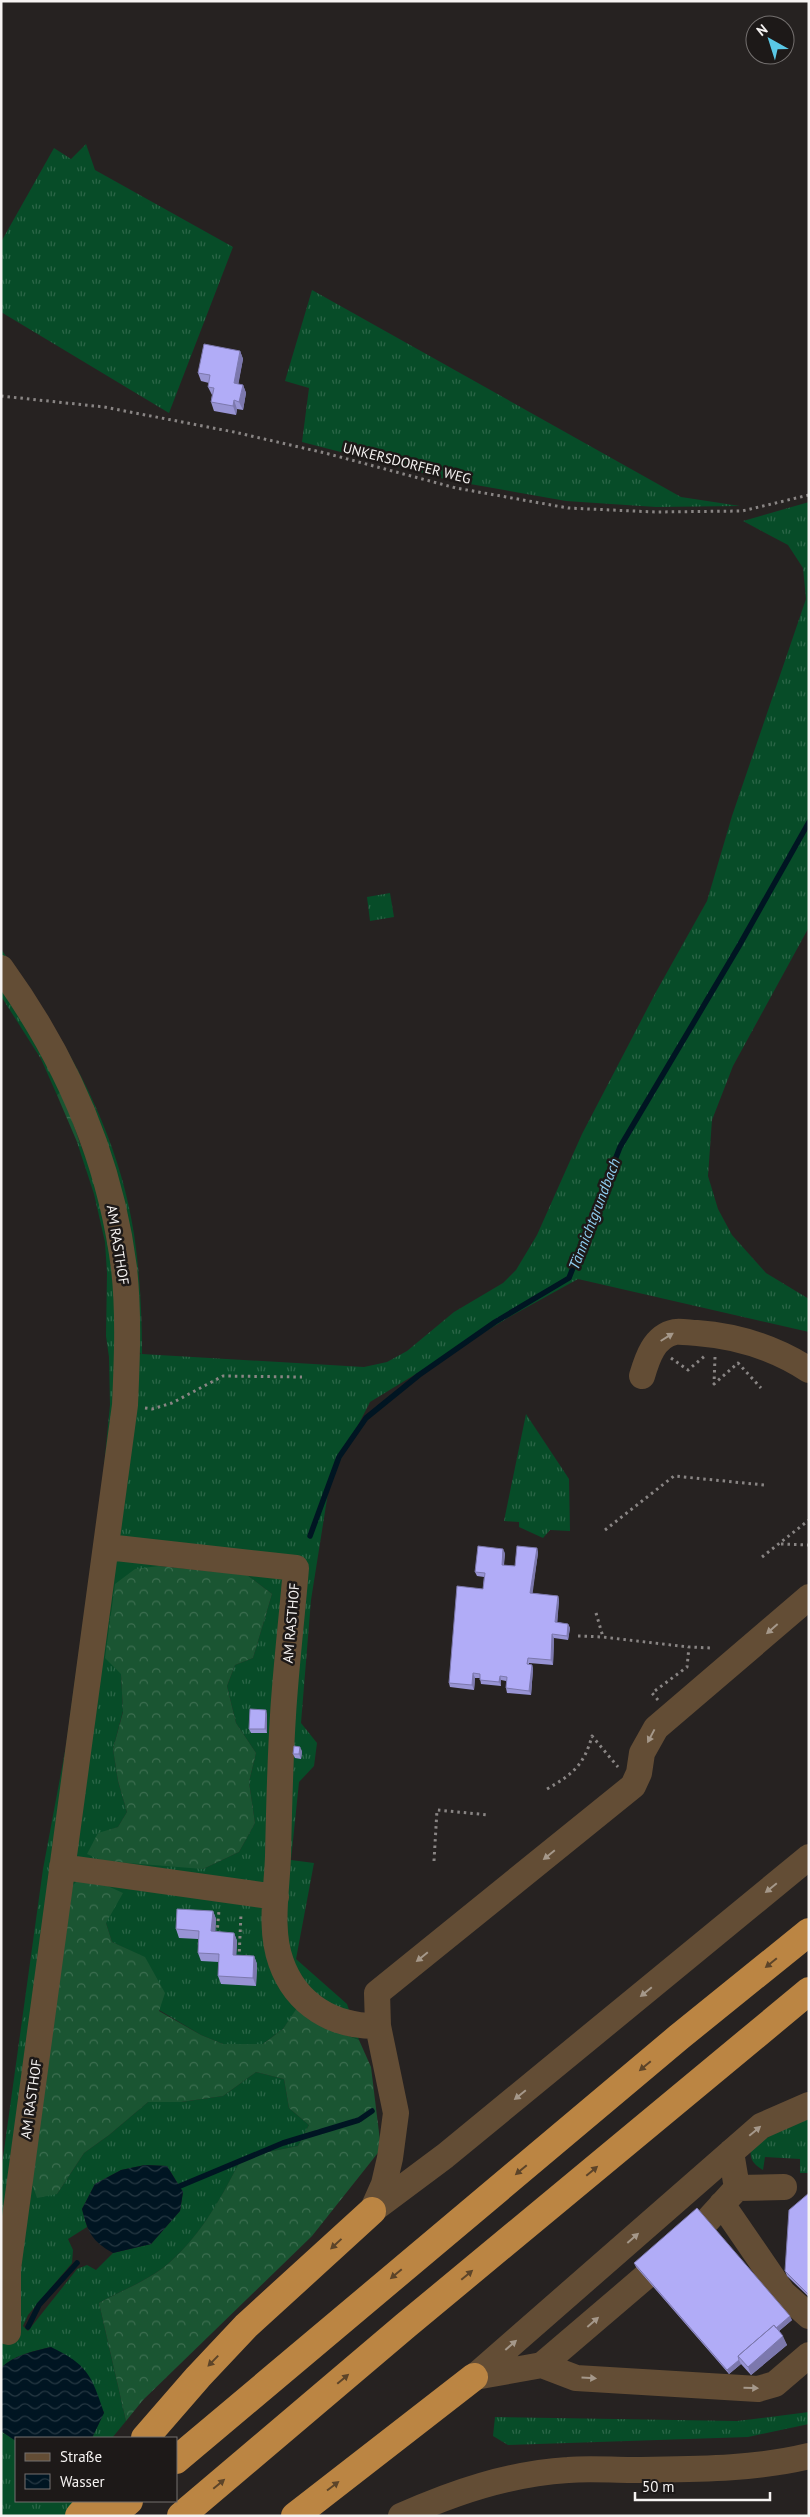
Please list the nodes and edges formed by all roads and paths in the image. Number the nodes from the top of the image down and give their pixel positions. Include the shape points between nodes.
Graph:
1 (1, 396) edge
2 (809, 495) edge
3 (1, 968) edge
4 (715, 1349) dead end
5 (708, 1354) dead end
6 (669, 1356) dead end
7 (809, 1370) edge
8 (642, 1376) dead end
9 (302, 1377) dead end
10 (761, 1388) dead end
11 (125, 1405) junction
12 (764, 1485) dead end
13 (809, 1520) edge
14 (605, 1530) dead end
15 (780, 1544) junction
16 (809, 1546) edge
17 (107, 1547) junction
18 (762, 1557) dead end
19 (809, 1597) edge
20 (596, 1614) dead end
21 (578, 1636) dead end
22 (603, 1638) junction
23 (689, 1648) junction
24 (711, 1648) dead end
25 (664, 1706) dead end
26 (633, 1786) junction
27 (547, 1789) dead end
28 (489, 1815) dead end
29 (809, 1858) edge
30 (434, 1861) dead end
31 (62, 1867) junction
32 (219, 1902) dead end
33 (275, 1902) junction
34 (241, 1906) dead end
35 (809, 1932) edge
36 (217, 1940) edge
37 (238, 1963) edge
38 (809, 1991) edge
39 (378, 2026) junction
40 (807, 2103) edge
41 (731, 2152) junction
42 (784, 2187) dead end
43 (722, 2205) junction
44 (372, 2211) junction
45 (645, 2277) edge
46 (809, 2316) edge
47 (8, 2332) dead end
48 (809, 2355) edge
49 (542, 2365) junction
50 (474, 2377) junction
51 (146, 2437) edge
52 (809, 2456) edge
53 (178, 2458) edge
54 (91, 2502) edge
55 (128, 2502) edge
56 (79, 2516) edge
57 (111, 2516) edge
58 (182, 2516) edge
59 (295, 2516) edge
60 (401, 2516) edge

1 - 2 path, UNKERSDORFER WEG via 104,407 234,432 456,488 568,508 742,511
3 - 11 lane, AM RASTHOF via 51,1045 88,1122 99,1154 124,1269 127,1319
4 - 10 path via 714,1384 738,1363
5 - 6 path via 688,1370
8 -> 7 lane via 649,1352 674,1332 724,1336 763,1346
9 - 11 path via 223,1376 172,1403 152,1409
11 - 17 lane, AM RASTHOF
12 - 14 path via 674,1476
13 - 15 path
15 - 16 path
15 - 18 path
17 - 31 lane, AM RASTHOF
17 - 33 lane, AM RASTHOF via 296,1568 283,1715
19 -> 26 lane via 656,1728 642,1753 640,1773
20 - 22 path
21 - 22 path
22 - 23 path
23 - 24 path
23 - 25 path via 687,1666 652,1693
26 - 27 path via 592,1736 587,1753 575,1771
26 -> 39 lane via 377,1993
28 - 30 path via 437,1810
29 -> 44 lane via 453,2149
31 - 33 lane
31 - 47 lane, AM RASTHOF via 8,2269
32 - 36 path
33 - 39 lane via 276,1945 289,1981 303,1998 335,2020 356,2026
34 - 37 path
35 -> 53 highway via 679,2037
58 -> 38 highway via 405,2326
39 - 44 lane via 396,2113 384,2184
41 -> 40 lane via 760,2126
41 - 43 lane
50 -> 41 lane
42 - 43 lane
43 - 46 lane via 784,2293
44 -> 51 highway via 246,2326
49 -> 45 lane
49 -> 48 lane via 576,2378 758,2388 775,2384
49 - 50 lane
59 -> 50 highway
52 - 60 lane via 777,2464 744,2467 568,2470 509,2477 445,2496
54 - 56 highway
55 - 57 highway

